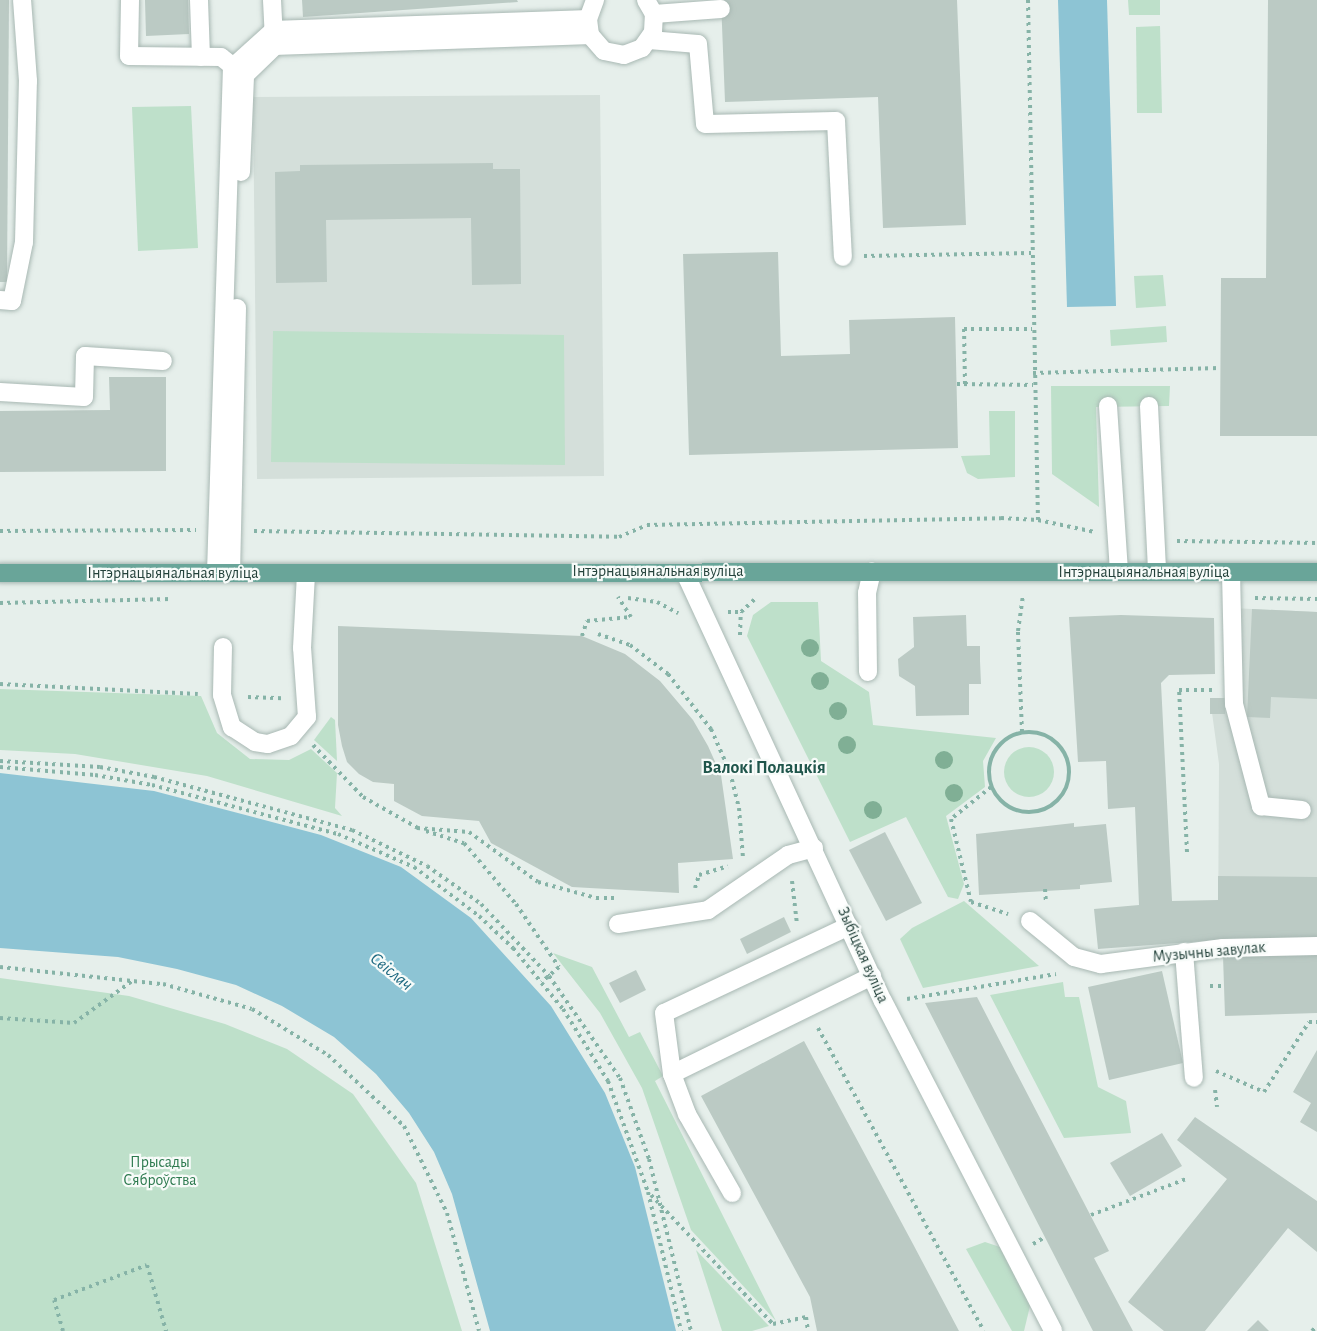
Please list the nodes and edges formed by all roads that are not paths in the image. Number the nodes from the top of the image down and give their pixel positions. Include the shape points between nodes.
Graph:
1 (22, 0) edge
2 (130, 0) edge
3 (199, 0) edge
4 (272, 0) edge
5 (596, 0) edge
6 (650, 7) edge
7 (721, 9) dead end
8 (589, 27) junction
9 (274, 38) junction
10 (649, 40) junction
11 (201, 57) junction
12 (238, 72) junction
13 (843, 257) road end
14 (6, 301) edge
15 (0, 317) edge
16 (163, 361) dead end
17 (0, 392) edge
18 (1108, 406) dead end
19 (1149, 406) dead end
20 (872, 572) junction
21 (1119, 572) junction
22 (1157, 572) junction
23 (1231, 572) junction
24 (1317, 572) edge
25 (0, 573) edge
26 (224, 573) junction
27 (306, 573) junction
28 (685, 573) junction
29 (223, 647) dead end
30 (868, 672) dead end
31 (1302, 810) dead end
32 (814, 848) junction
33 (1030, 921) road end
34 (618, 924) dead end
35 (849, 926) junction
36 (1317, 945) edge
37 (1184, 952) junction
38 (872, 976) junction
39 (672, 1074) junction
40 (1194, 1078) dead end
41 (732, 1193) dead end
42 (1053, 1331) edge

1 - 14 street via 28,81 24,242
2 - 11 street via 129,56
3 - 11 street
4 - 9 street
5 - 8 street
6 - 7 street
6 - 10 street
8 - 9 street
8 - 10 street via 604,51 613,54 633,53
9 - 12 street
10 - 13 street via 698,44 705,124 836,121
11 - 12 street via 221,57
12 - 26 street
14 - 15 street
16 - 17 street via 85,356 84,397
18 - 21 street
19 - 22 street
20 - 21 main road, Інтэрнацыянальная вуліца
20 - 28 main road, Інтэрнацыянальная вуліца
20 - 30 street via 867,593
21 - 22 main road, Інтэрнацыянальная вуліца
22 - 23 main road, Інтэрнацыянальная вуліца
23 - 24 main road, Інтэрнацыянальная вуліца
23 - 31 street via 1234,704 1261,806
25 - 26 main road, Інтэрнацыянальная вуліца
26 - 27 main road, Інтэрнацыянальная вуліца
27 - 28 main road, Інтэрнацыянальная вуліца
27 - 29 street via 302,648 306,717 300,727 286,738 268,744 255,742 232,727 222,695
28 - 32 street, Зыбіцкая вуліца
32 - 34 street via 788,855 708,910
32 - 35 street, Зыбіцкая вуліца
33 - 37 street, Музычны завулак via 1074,957 1101,964
35 - 38 street, Зыбіцкая вуліца
35 - 39 street via 664,1013
36 - 37 street, Музычны завулак
37 - 40 street
38 - 39 street
38 - 42 street, Зыбіцкая вуліца
39 - 41 street via 687,1114

